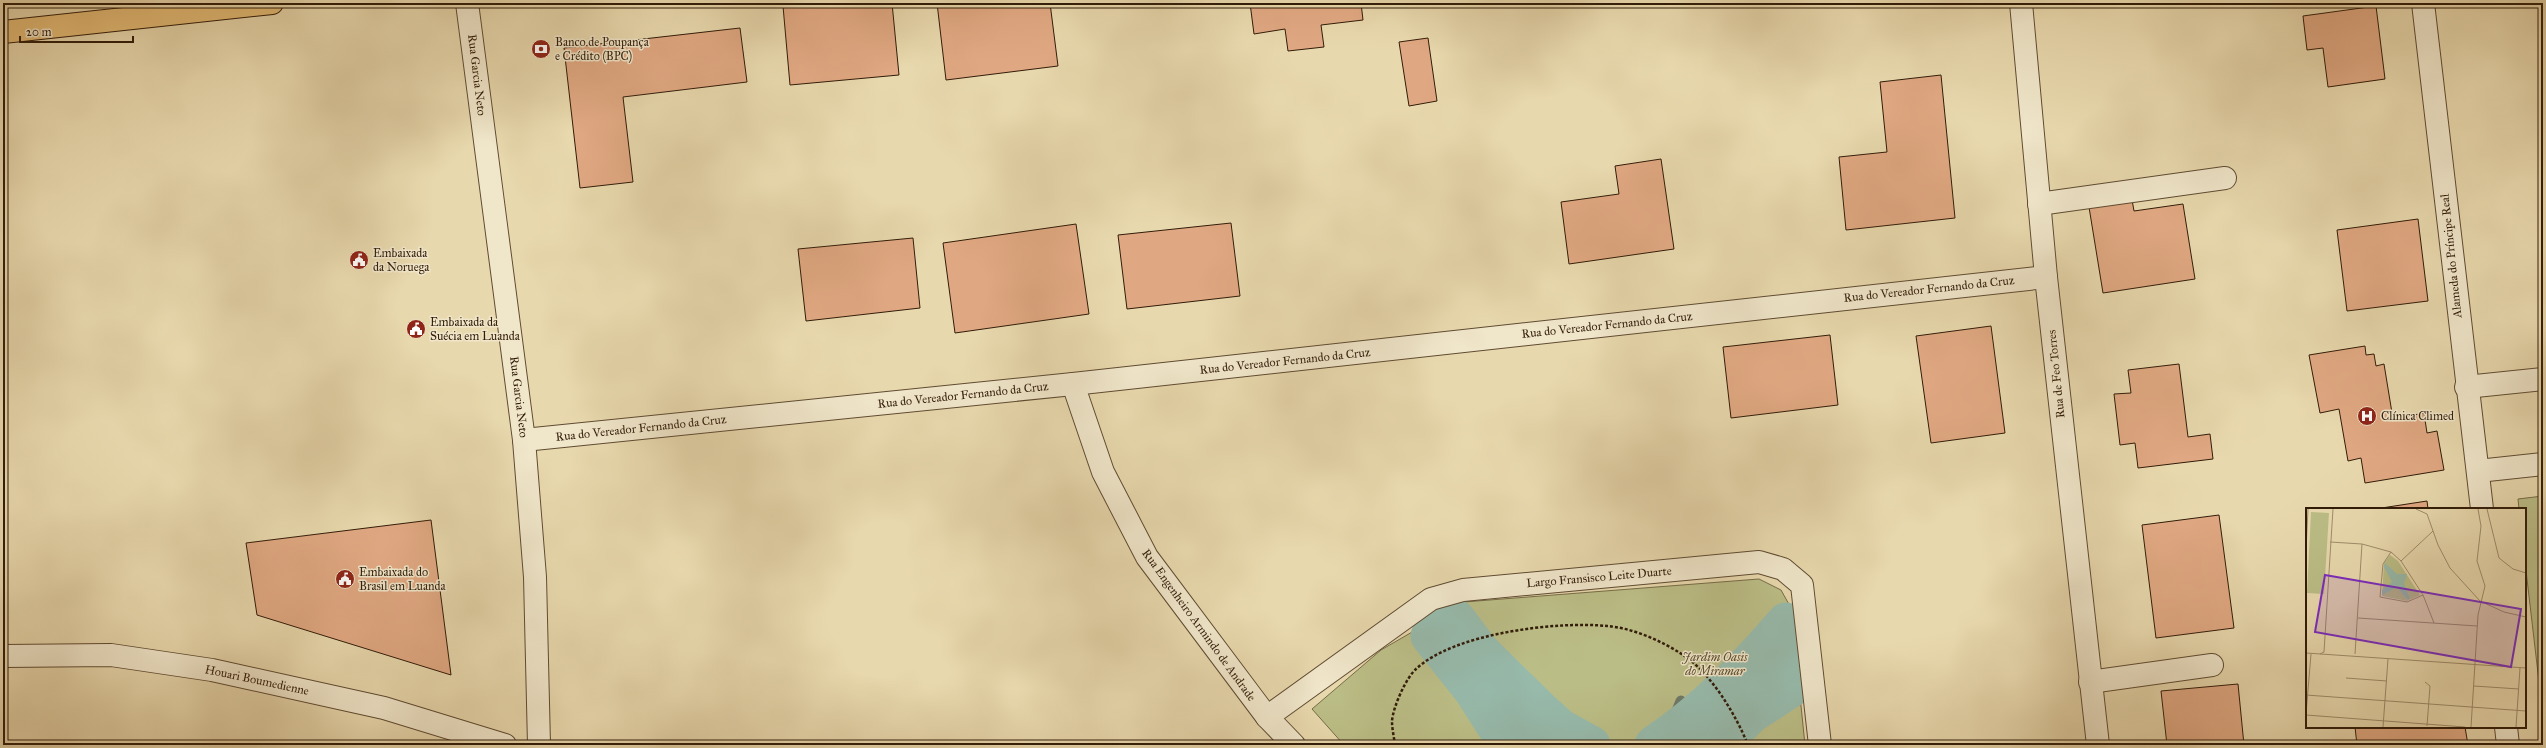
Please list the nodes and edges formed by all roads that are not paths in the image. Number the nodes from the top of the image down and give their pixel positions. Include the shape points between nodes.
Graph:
1 (272, 3) edge
2 (467, 3) edge
3 (2021, 3) edge
4 (2423, 3) edge
5 (3, 32) edge
6 (2225, 178) dead end
7 (2039, 204) junction
8 (2046, 277) junction
9 (2543, 378) edge
10 (1073, 384) junction
11 (2466, 387) junction
12 (524, 440) junction
13 (2543, 464) edge
14 (2478, 471) junction
15 (2482, 508) edge
16 (3, 656) edge
17 (2212, 665) dead end
18 (2090, 682) junction
19 (1267, 717) junction
20 (2506, 728) edge
21 (505, 745) edge
22 (539, 745) edge
23 (1294, 745) edge
24 (1820, 745) edge
25 (2098, 745) edge
26 (2508, 745) edge

1 - 5 main road
2 - 12 street, Rua Garcia Neto
3 - 7 street, Rua de Feo Torres
4 - 11 street, Alameda do Príncipe Real
6 - 7 street
7 - 8 street, Rua de Feo Torres
8 - 10 street, Rua do Vereador Fernando da Cruz
8 - 18 street, Rua de Feo Torres
9 - 11 street
10 - 12 street, Rua do Vereador Fernando da Cruz
10 - 19 street, Rua Engenheiro Armindo de Andrade via 1103,472 1147,557
11 - 14 street, Alameda do Príncipe Real
12 - 22 street, Rua Garcia Neto via 535,577
13 - 14 street
14 - 15 street, Alameda do Príncipe Real
16 - 21 street, Houari Boumedienne via 111,655 212,670 384,708
17 - 18 street
18 - 25 street, Rua de Feo Torres
19 - 23 street, Rua Engenheiro Armindo de Andrade
19 - 24 street, Largo Fransisco Leite Duarte via 1431,599 1463,590 1759,562 1783,569 1802,585
20 - 26 street

